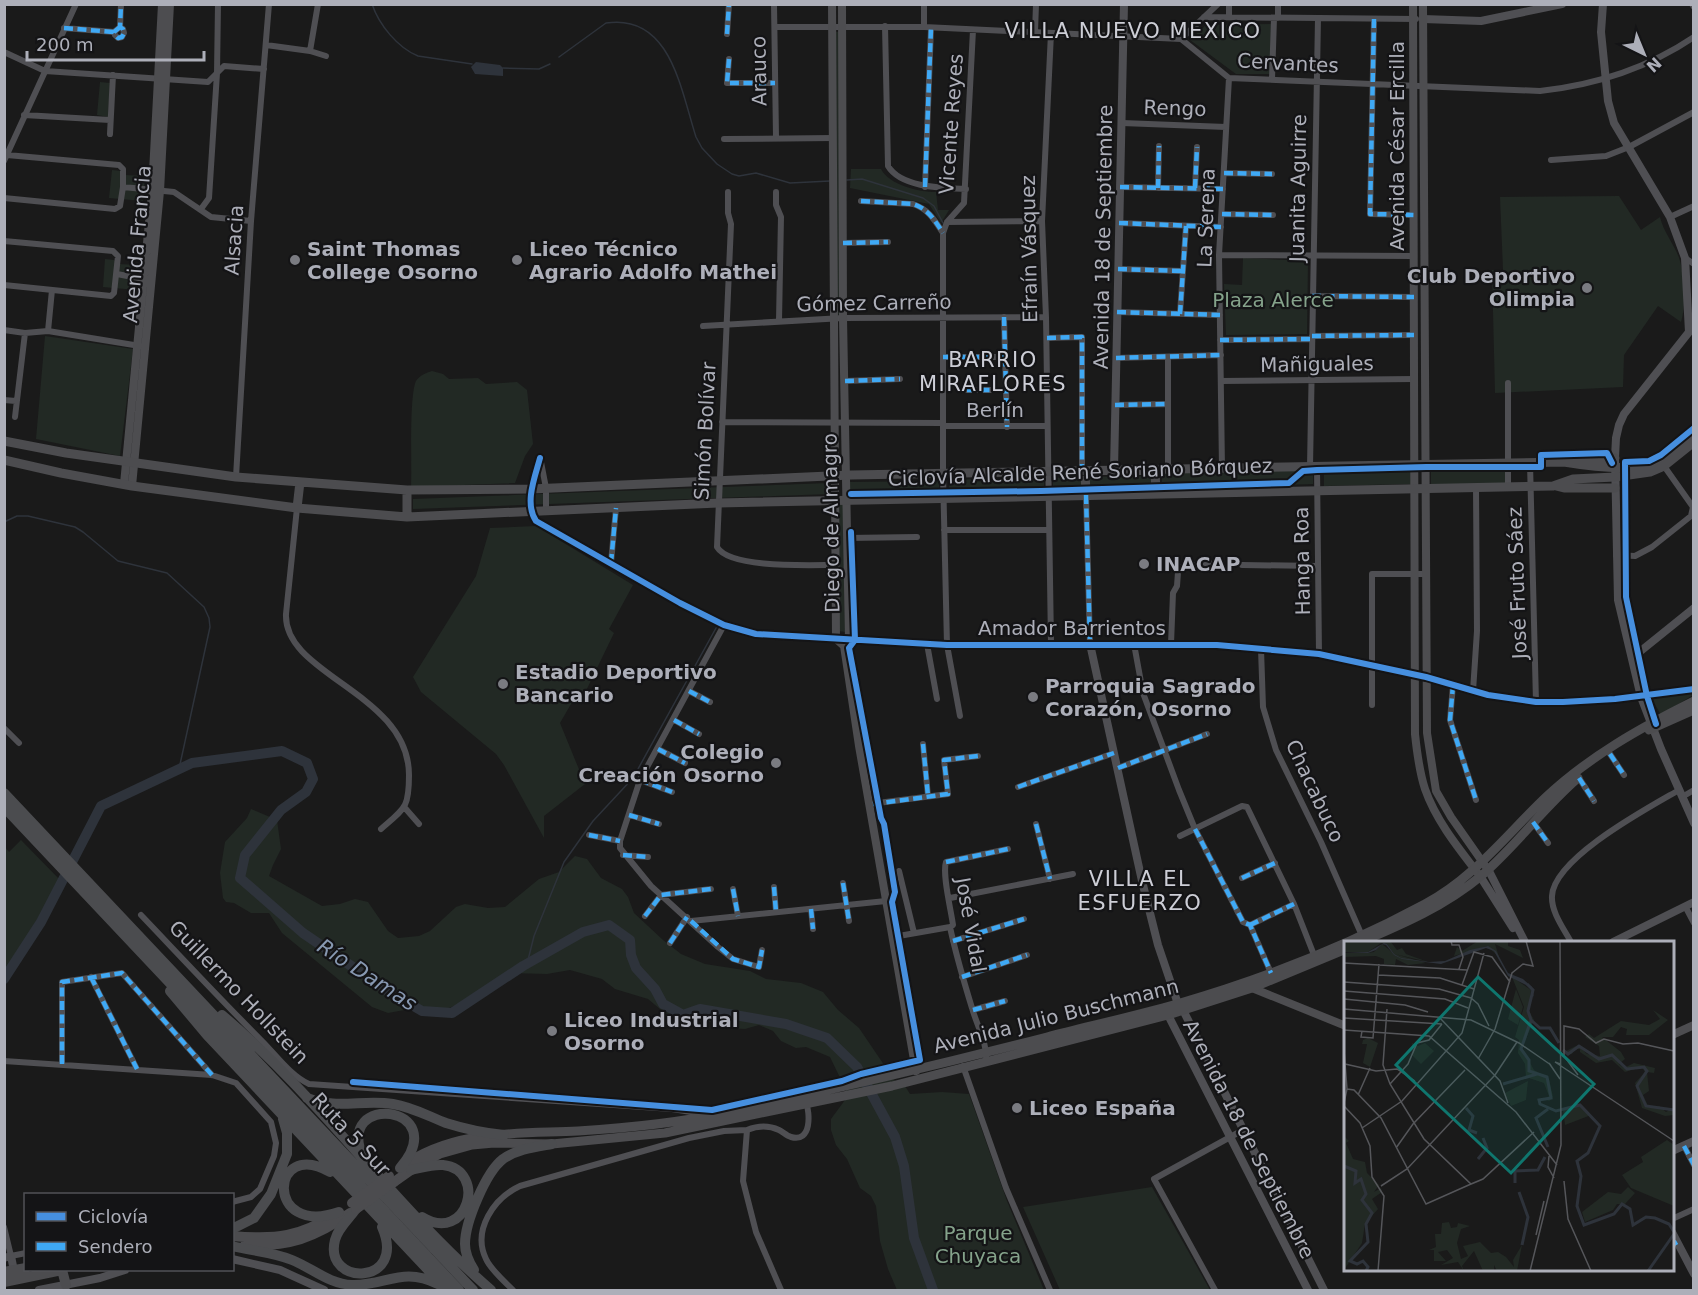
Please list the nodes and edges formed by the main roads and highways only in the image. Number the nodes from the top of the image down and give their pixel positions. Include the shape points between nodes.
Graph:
1 (162, 4) edge
2 (170, 4) edge
3 (832, 4) edge
4 (842, 4) edge
5 (1413, 4) edge
6 (1423, 4) edge
7 (837, 26) junction
8 (162, 78) junction
9 (838, 180) junction
10 (839, 318) junction
11 (1694, 433) edge
12 (4, 441) edge
13 (1694, 442) edge
14 (66, 453) junction
15 (4, 460) edge
16 (130, 463) junction
17 (1415, 465) junction
18 (1426, 465) junction
19 (1155, 470) junction
20 (1084, 471) junction
21 (61, 473) junction
22 (836, 476) junction
23 (846, 476) junction
24 (300, 482) junction
25 (128, 485) junction
26 (1553, 486) junction
27 (1426, 488) junction
28 (1615, 488) road end
29 (1415, 489) junction
30 (407, 490) junction
31 (1156, 494) junction
32 (1086, 495) junction
33 (836, 500) junction
34 (847, 500) junction
35 (297, 508) junction
36 (407, 517) junction
37 (848, 564) junction
38 (836, 565) junction
39 (847, 643) junction
40 (1694, 701) edge
41 (1694, 710) edge
42 (1651, 725) junction
43 (1427, 737) junction
44 (1415, 739) junction
45 (1425, 790) junction
46 (1436, 791) junction
47 (4, 793) edge
48 (4, 807) edge
49 (1458, 827) junction
50 (1447, 829) junction
51 (43, 841) junction
52 (1481, 869) junction
53 (86, 887) junction
54 (1362, 939) edge
55 (1344, 945) edge
56 (1344, 950) edge
57 (153, 966) junction
58 (183, 982) junction
59 (1251, 985) junction
60 (1180, 1007) junction
61 (1344, 1025) edge
62 (1694, 1025) edge
63 (1674, 1034) edge
64 (987, 1057) junction
65 (962, 1064) junction
66 (916, 1071) junction
67 (926, 1077) junction
68 (910, 1081) junction
69 (891, 1082) junction
70 (305, 1097) junction
71 (805, 1100) junction
72 (280, 1113) junction
73 (504, 1135) junction
74 (552, 1144) junction
75 (368, 1165) junction
76 (405, 1169) junction
77 (340, 1178) junction
78 (354, 1206) junction
79 (409, 1209) junction
80 (339, 1212) junction
81 (376, 1216) junction
82 (234, 1228) edge
83 (234, 1236) edge
84 (234, 1245) edge
85 (234, 1245) edge
86 (53, 1271) edge
87 (62, 1271) edge
88 (4, 1282) edge
89 (66, 1285) road end
90 (488, 1288) edge
91 (446, 1289) edge
92 (459, 1290) edge
93 (473, 1290) edge

1 - 8 main road, Avenida Francia
2 - 8 main road, Avenida Francia
3 - 7 main road, Diego de Almagro
4 - 7 main road, Diego de Almagro
5 - 17 main road, Avenida César Ercilla
6 - 18 main road, Avenida César Ercilla
7 - 9 main road, Diego de Almagro
7 - 9 main road, Diego de Almagro via 833,138
8 - 16 main road, Avenida Francia via 156,191
9 - 10 main road, Diego de Almagro
9 - 10 main road, Diego de Almagro via 843,243
10 - 22 main road, Diego de Almagro
10 - 23 main road, Diego de Almagro via 845,381
11 - 18 main road via 1652,464
12 - 14 main road
13 - 26 main road via 1650,472 1573,479
14 - 16 main road
14 - 21 main road
15 - 21 main road
16 - 24 main road
16 - 25 main road, Avenida Francia
17 - 18 main road
17 - 19 main road
17 - 29 main road, Avenida César Ercilla
18 - 27 main road, Avenida César Ercilla
19 - 20 main road
19 - 31 main road
20 - 23 main road
20 - 32 main road
21 - 25 main road
22 - 23 main road
22 - 30 main road via 531,489
22 - 33 main road, Diego de Almagro
23 - 34 main road, Diego de Almagro
24 - 30 main road
24 - 35 main road
25 - 35 main road
26 - 27 main road
26 - 28 main road
27 - 29 main road
27 - 43 main road, Avenida César Ercilla
29 - 31 main road
29 - 44 main road, Avenida César Ercilla
30 - 36 main road
31 - 32 main road
32 - 34 main road
33 - 34 main road
33 - 36 main road
33 - 38 main road, Diego de Almagro
34 - 37 main road, Diego de Almagro
35 - 36 main road
37 - 38 main road
37 - 39 main road, Diego de Almagro
38 - 39 main road, Diego de Almagro via 836,639
39 - 66 main road
40 - 42 main road
41 - 42 main road
42 - 52 main road, Avenida Julio Buschmann via 1579,778
42 - 52 main road, Avenida Julio Buschmann via 1609,748 1561,784
43 - 44 main road via 1420,742
43 - 46 main road, Avenida César Ercilla
44 - 45 main road, Avenida César Ercilla
45 - 46 main road
45 - 50 main road, Avenida César Ercilla
46 - 49 main road, Avenida César Ercilla
47 - 51 highway, Ruta 5 Sur
48 - 51 highway, Ruta 5 Sur
49 - 50 main road
49 - 52 main road, Avenida César Ercilla
50 - 52 main road, Avenida César Ercilla
51 - 53 highway, Ruta 5 Sur
52 - 54 main road, Avenida Julio Buschmann via 1437,907
53 - 57 highway, Ruta 5 Sur
53 - 58 highway, Ruta 5 Sur
55 - 59 main road, Avenida Julio Buschmann via 1271,973
56 - 59 main road, Avenida Julio Buschmann
57 - 72 highway via 181,1006
57 - 92 highway, Ruta 5 Sur
58 - 70 highway via 254,1042
58 - 93 highway, Ruta 5 Sur
59 - 60 main road, Avenida Julio Buschmann
59 - 61 main road
60 - 64 main road, Avenida Julio Buschmann
60 - 64 main road, Avenida Julio Buschmann via 1168,1015
62 - 63 main road
64 - 65 main road, Avenida Julio Buschmann
65 - 66 main road, Avenida Julio Buschmann
65 - 67 main road, Avenida Julio Buschmann
66 - 67 main road
66 - 68 main road
66 - 69 main road, Avenida Julio Buschmann
67 - 68 main road, Avenida Julio Buschmann
68 - 69 main road, Avenida Julio Buschmann
69 - 71 main road, Avenida Julio Buschmann
70 - 73 highway via 336,1105 393,1104 457,1126
70 - 75 highway
71 - 73 main road, Avenida Julio Buschmann via 666,1124
71 - 74 main road, Avenida Julio Buschmann via 665,1132
72 - 77 highway
72 - 82 highway via 288,1140 286,1160 262,1209 249,1222
73 - 76 main road, Avenida Julio Buschmann via 444,1144 413,1159
74 - 76 main road, Avenida Julio Buschmann via 472,1145
74 - 90 highway via 509,1155 486,1180 465,1241 470,1264
75 - 76 highway via 359,1146 359,1132 370,1117 389,1112 405,1120 414,1136
75 - 79 highway
76 - 78 highway, Avenida Julio Buschmann, bridge
76 - 79 highway via 449,1167 464,1178 469,1196 461,1214 448,1222 438,1224
77 - 80 highway via 318,1165 306,1164 290,1171 283,1189 289,1205 302,1214 323,1216
77 - 81 highway
78 - 80 highway
78 - 81 highway via 334,1243 338,1262 350,1273 372,1272 386,1257 387,1239
78 - 84 highway via 322,1231 298,1241 270,1246
79 - 90 highway
80 - 83 highway via 289,1235
81 - 91 highway
85 - 91 highway via 286,1258 340,1283 360,1285 408,1275 426,1278
86 - 88 highway
87 - 89 highway

